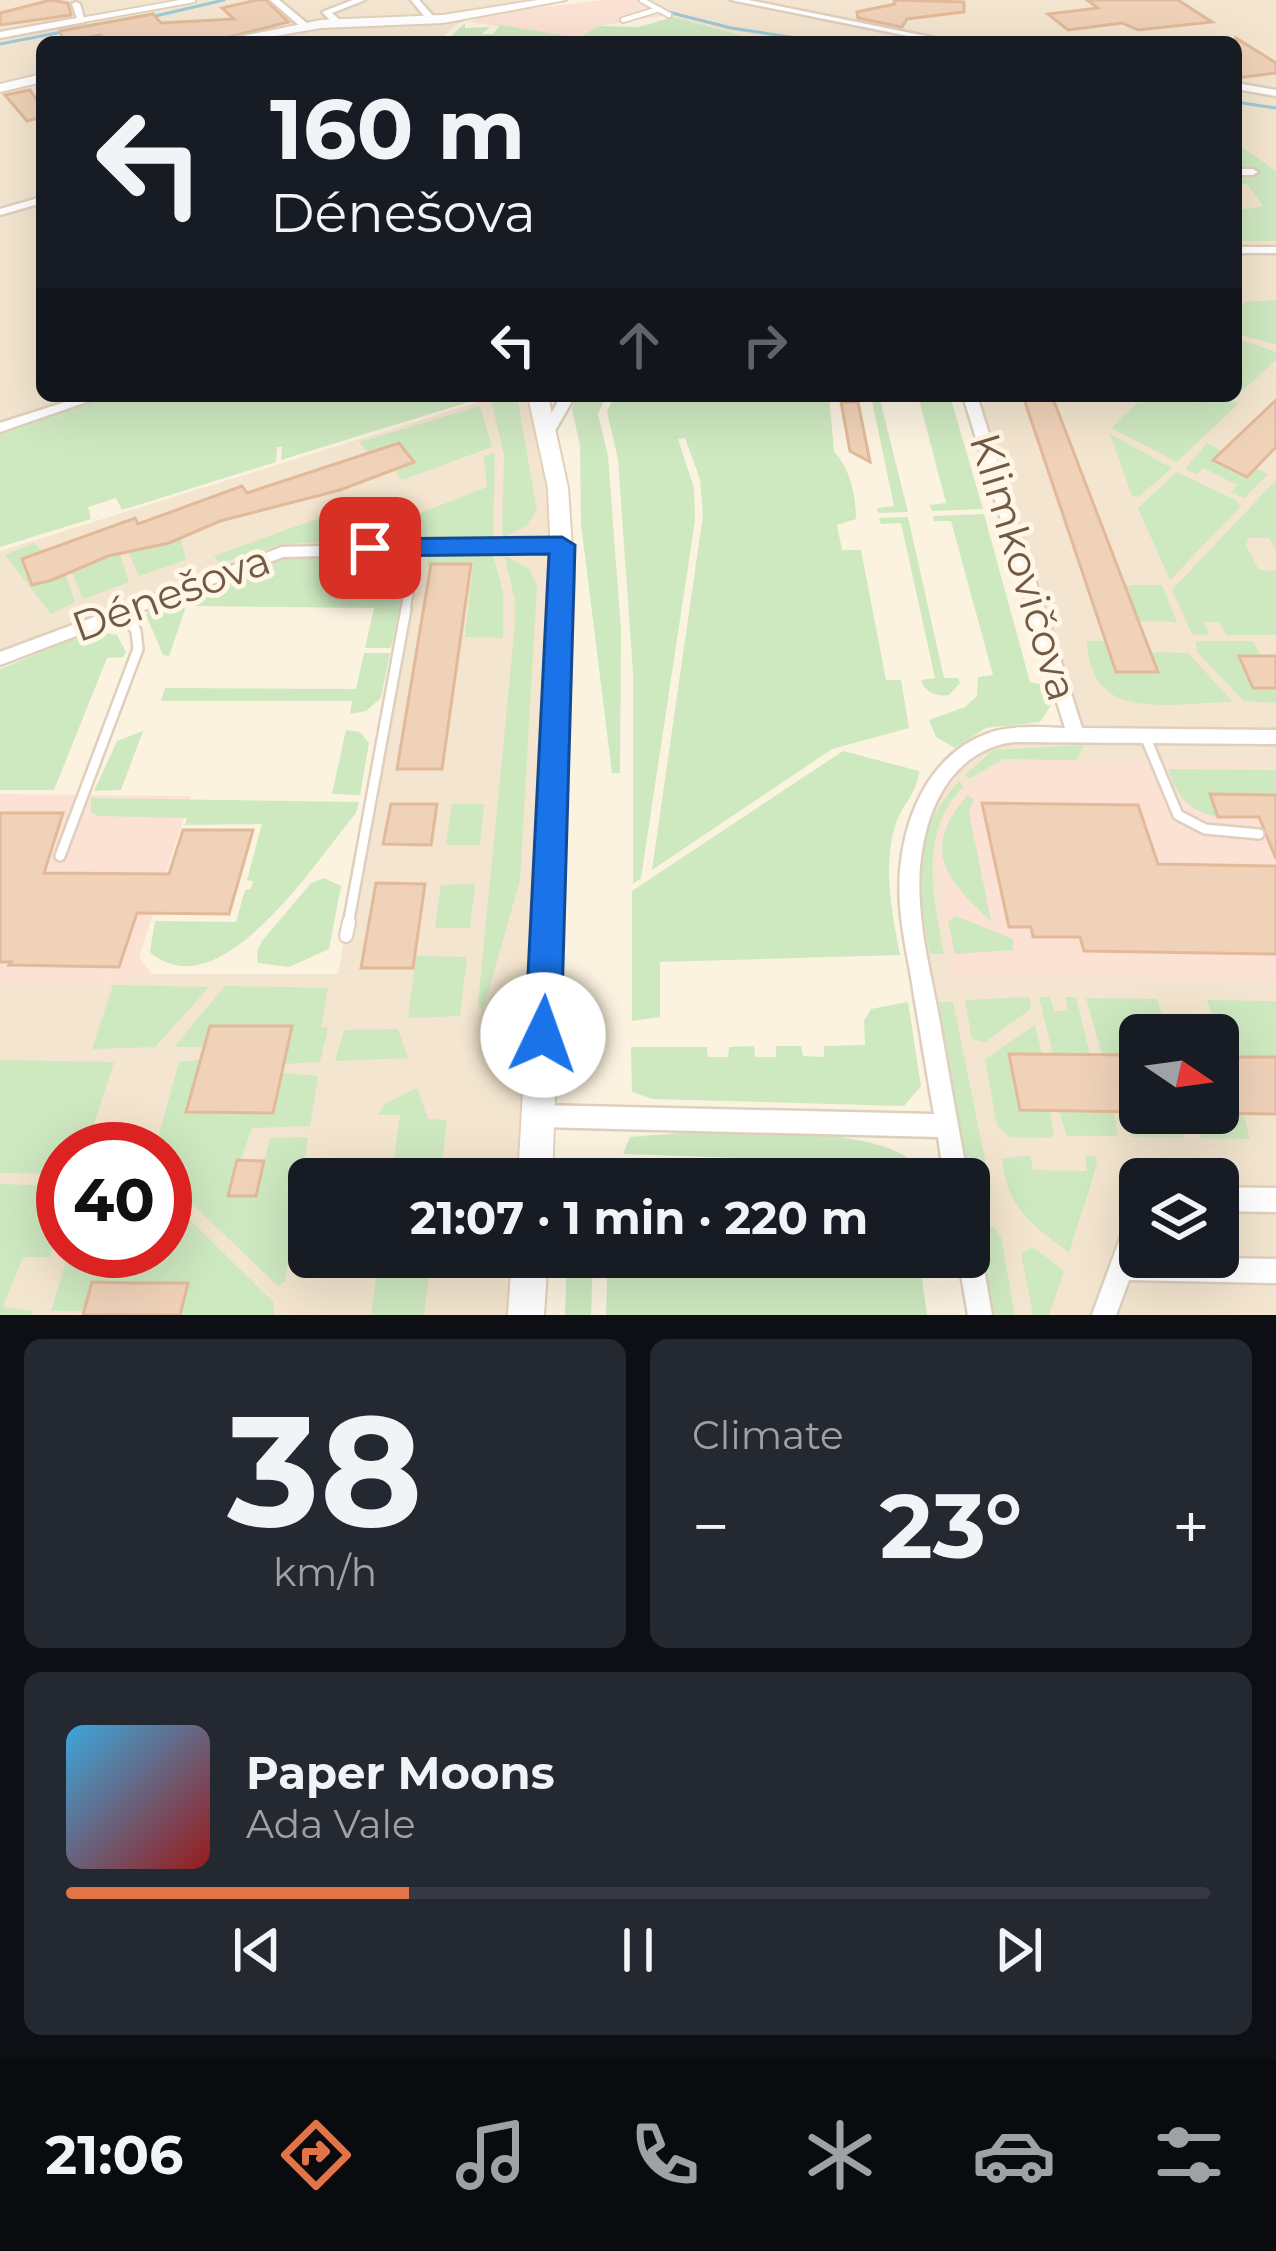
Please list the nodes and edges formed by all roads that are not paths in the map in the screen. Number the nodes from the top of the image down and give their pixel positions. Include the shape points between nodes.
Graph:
1 (193, 0) edge
2 (274, 0) edge
3 (361, 0) edge
4 (415, 0) edge
5 (560, 0) edge
6 (642, 0) edge
7 (735, 0) edge
8 (76, 4) dead end
9 (659, 9) junction
10 (669, 15) dead end
11 (82, 20) junction
12 (623, 20) dead end
13 (356, 22) junction
14 (338, 23) junction
15 (305, 26) junction
16 (437, 28) junction
17 (0, 35) edge
18 (412, 35) dead end
19 (252, 36) edge
20 (920, 36) edge
21 (36, 79) edge
22 (1242, 87) edge
23 (0, 88) edge
24 (1276, 93) edge
25 (1242, 172) edge
26 (1253, 172) dead end
27 (36, 202) edge
28 (0, 212) edge
29 (1242, 250) edge
30 (1276, 250) edge
31 (80, 402) edge
32 (539, 402) edge
33 (565, 402) edge
34 (972, 402) edge
35 (0, 428) edge
36 (547, 433) junction
37 (562, 545) junction
38 (417, 548) junction
39 (122, 609) junction
40 (0, 659) edge
41 (1076, 735) junction
42 (1145, 736) junction
43 (1276, 737) edge
44 (1259, 834) dead end
45 (60, 856) dead end
46 (346, 936) dead end
47 (539, 1116) junction
48 (947, 1126) junction
49 (536, 1158) edge
50 (952, 1158) edge
51 (1239, 1199) edge
52 (1276, 1200) edge
53 (1239, 1270) edge
54 (1119, 1271) edge
55 (1276, 1271) edge
56 (529, 1278) edge
57 (974, 1278) edge
58 (526, 1315) edge
59 (980, 1315) edge
60 (1104, 1315) edge

1 - 11 lane
2 - 15 street
3 - 14 street via 326,12
4 - 16 street
5 - 16 street
6 - 9 lane
7 - 20 street
8 - 11 street
9 - 10 lane
9 - 12 lane
11 - 17 street
13 - 14 street
13 - 16 street
13 - 18 street
14 - 15 street
15 - 19 street
21 - 23 street
22 - 24 street
25 - 26 street
27 - 28 street
29 - 30 street
31 - 35 street
32 - 36 street
33 - 36 street
34 - 41 street, Klimkovičova
36 - 37 street
37 - 38 street, Dénešova
37 - 47 street
38 - 39 street, Dénešova via 282,552
38 - 46 lane
39 - 40 street, Dénešova
39 - 45 lane via 138,649
41 - 42 street
41 - 48 street, Klimkovičova via 983,742 946,776 914,828 908,896
42 - 43 street
42 - 44 lane via 1184,823
47 - 48 street
47 - 49 street
48 - 50 street, Klimkovičova
51 - 52 street
53 - 55 street
54 - 60 street
56 - 58 street
57 - 59 street

